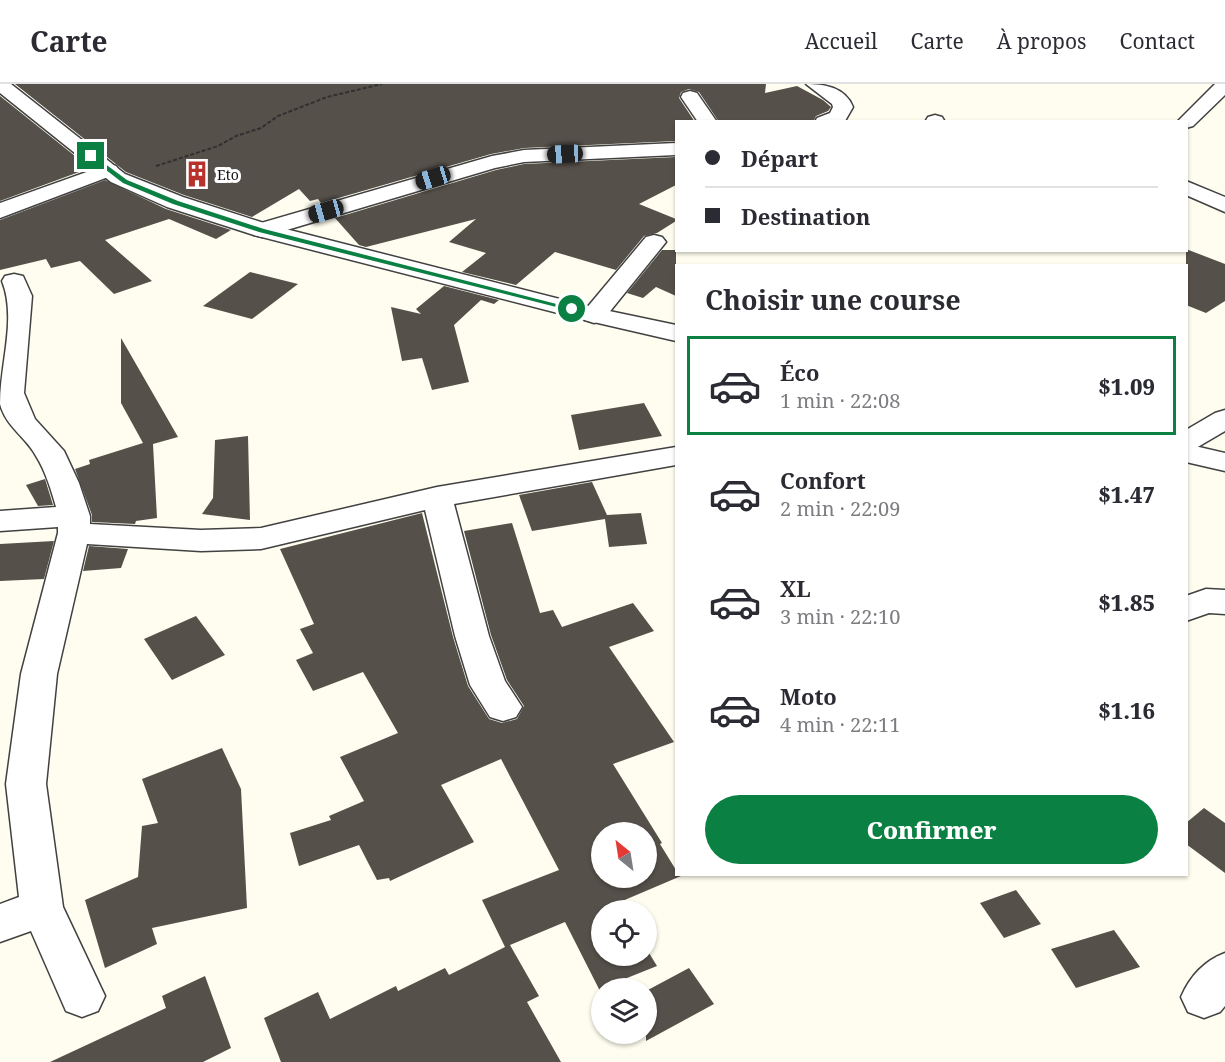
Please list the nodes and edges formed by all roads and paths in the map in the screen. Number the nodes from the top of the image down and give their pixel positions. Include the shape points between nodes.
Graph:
1 (0, 84) edge
2 (382, 84) edge
3 (815, 84) edge
4 (1225, 85) edge
5 (690, 97) dead end
6 (707, 120) edge
7 (830, 120) edge
8 (1188, 120) edge
9 (675, 149) edge
10 (114, 174) junction
11 (1188, 188) edge
12 (1225, 205) edge
13 (0, 211) edge
14 (262, 230) junction
15 (654, 242) dead end
16 (14, 281) dead end
17 (594, 315) junction
18 (675, 333) edge
19 (1225, 419) edge
20 (1188, 440) edge
21 (1188, 453) edge
22 (675, 456) edge
23 (1225, 462) edge
24 (437, 497) junction
25 (0, 521) edge
26 (74, 525) junction
27 (1225, 602) edge
28 (1188, 608) edge
29 (502, 707) dead end
30 (42, 907) junction
31 (0, 923) edge
32 (82, 996) dead end

1 - 10 street
2 - 10 path via 327,97 218,146
3 - 7 street via 841,100 843,107 838,117
4 - 8 street
5 - 6 street
9 - 14 street via 524,156 492,162
10 - 13 street
10 - 14 street via 175,202
11 - 12 street
14 - 17 street
15 - 17 street
16 - 26 street via 20,296 10,393 22,422 50,451 64,483
17 - 18 street
19 - 20 street
21 - 23 street
22 - 24 street
24 - 26 street via 363,512 297,532 244,540 141,538
24 - 29 street via 472,636 488,685
25 - 26 street
26 - 30 street via 39,674 26,784
27 - 28 street via 1206,601
30 - 31 street
30 - 32 street

